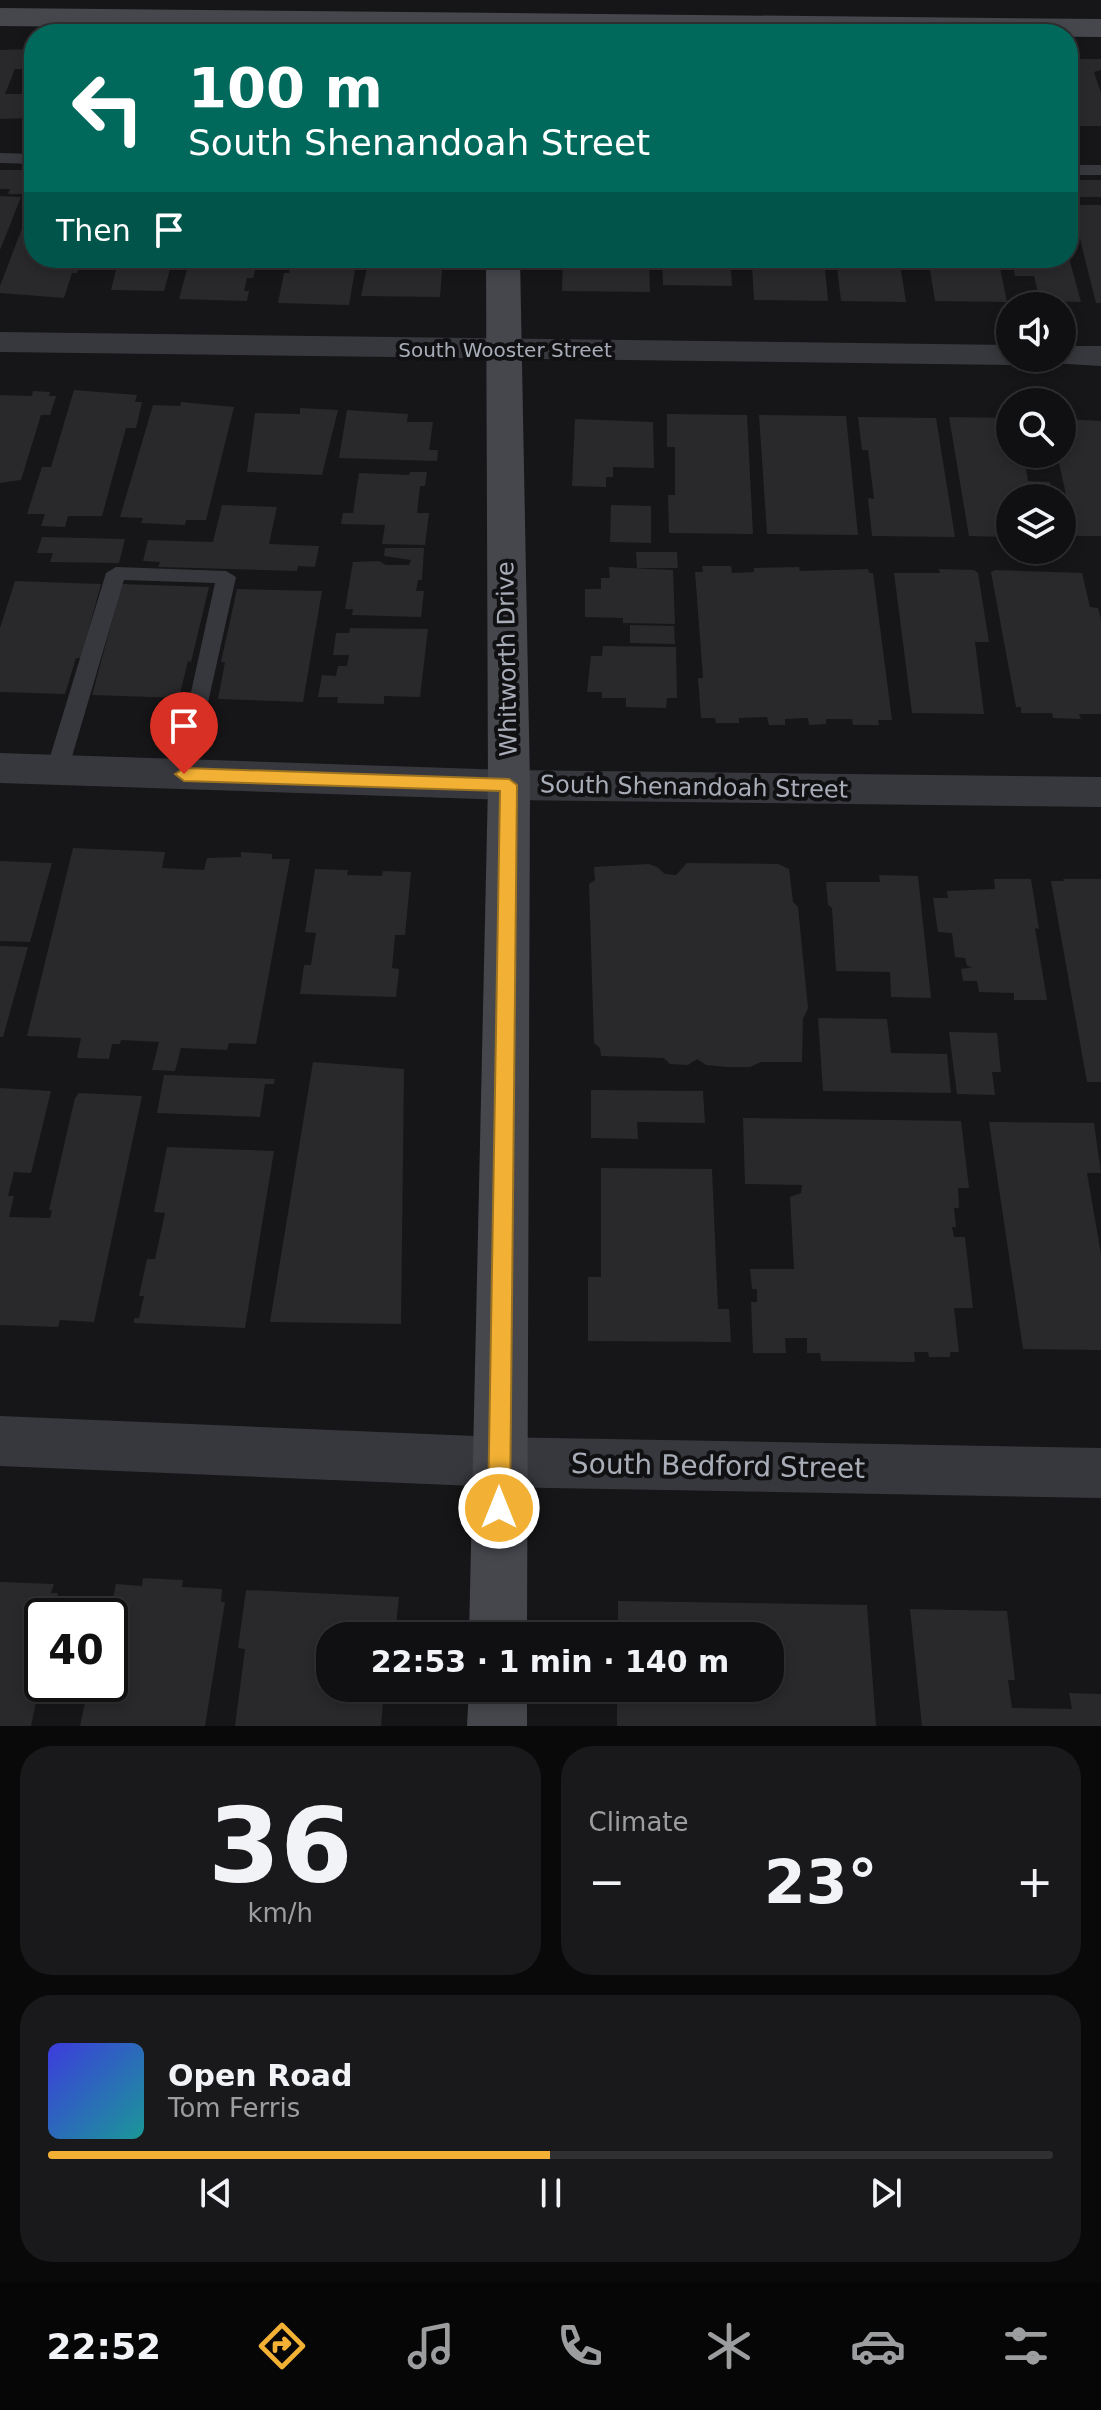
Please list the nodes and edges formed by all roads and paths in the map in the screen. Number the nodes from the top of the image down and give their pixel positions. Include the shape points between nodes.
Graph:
1 (0, 17) edge
2 (505, 19) edge
3 (836, 24) edge
4 (1078, 28) edge
5 (1101, 28) edge
6 (0, 158) edge
7 (24, 159) edge
8 (1078, 170) edge
9 (1101, 170) edge
10 (503, 268) edge
11 (0, 342) edge
12 (504, 350) junction
13 (996, 355) edge
14 (1076, 356) edge
15 (1101, 356) edge
16 (0, 768) edge
17 (57, 770) junction
18 (184, 774) junction
19 (509, 785) junction
20 (1101, 792) edge
21 (0, 1441) edge
22 (499, 1462) junction
23 (1101, 1473) edge
24 (498, 1622) edge
25 (498, 1702) edge
26 (497, 1726) edge

1 - 2 street
2 - 3 street
4 - 5 street
6 - 7 lane
8 - 9 lane
10 - 12 street, Whitworth Drive
11 - 12 street, South Wooster Street
12 - 13 street, South Wooster Street
12 - 19 street, Whitworth Drive
14 - 15 street
16 - 17 street, South Shenandoah Street
17 - 18 street, South Shenandoah Street
17 - 18 lane via 116,573 226,577
18 - 19 street, South Shenandoah Street
19 - 20 street, South Shenandoah Street
19 - 22 street, Whitworth Drive
21 - 22 street, South Bedford Street
22 - 23 street, South Bedford Street
22 - 24 street, Whitworth Drive
25 - 26 street

